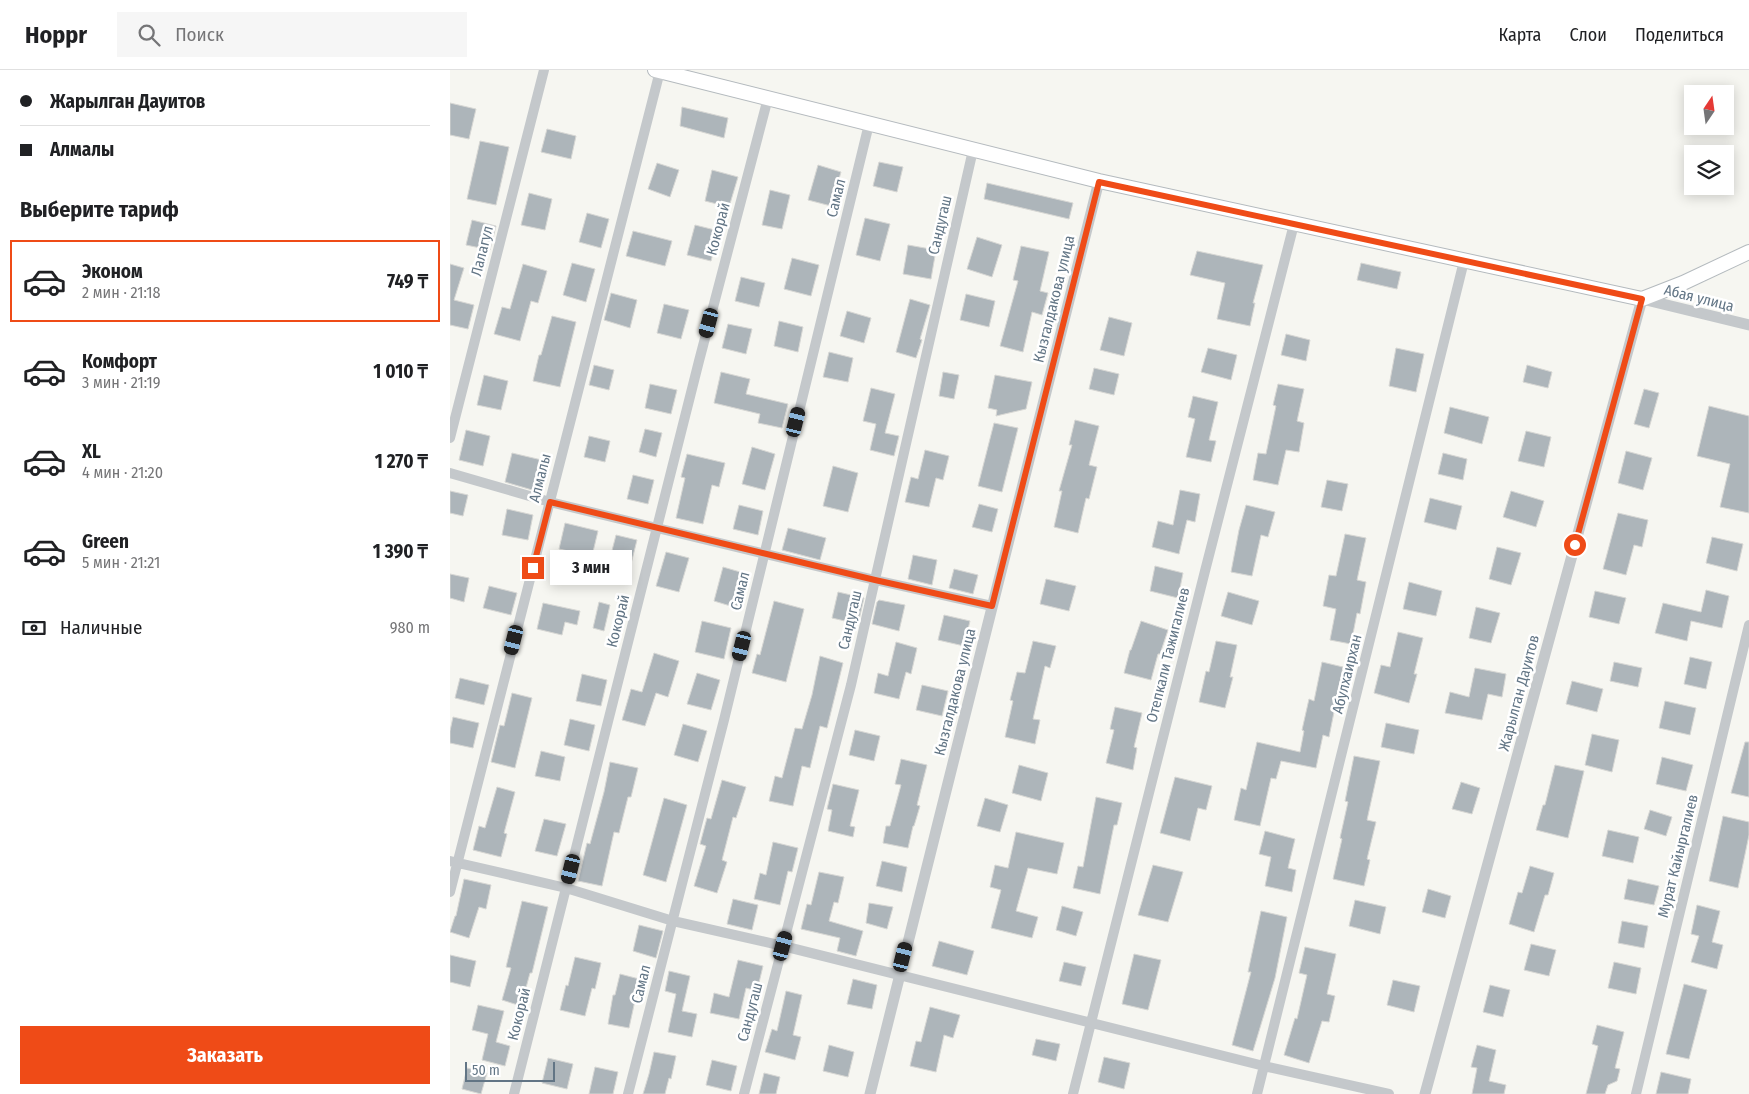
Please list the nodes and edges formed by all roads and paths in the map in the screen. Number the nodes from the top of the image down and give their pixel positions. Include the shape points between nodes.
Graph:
1 (544, 70) edge
2 (658, 71) edge
3 (768, 98) junction
4 (869, 124) junction
5 (973, 150) junction
6 (1099, 182) junction
7 (1294, 224) junction
8 (1749, 252) edge
9 (1464, 261) junction
10 (1642, 299) junction
11 (1749, 325) edge
12 (450, 438) edge
13 (450, 473) edge
14 (550, 502) junction
15 (657, 528) junction
16 (765, 553) junction
17 (875, 580) junction
18 (992, 606) junction
19 (1749, 625) edge
20 (454, 862) edge
21 (566, 888) junction
22 (450, 892) edge
23 (673, 920) junction
24 (783, 946) junction
25 (899, 976) junction
26 (1092, 1024) junction
27 (1264, 1066) junction
28 (514, 1094) edge
29 (628, 1094) edge
30 (744, 1094) edge
31 (870, 1094) edge
32 (1073, 1094) edge
33 (1257, 1094) edge
34 (1389, 1094) edge
35 (1425, 1094) edge
36 (1636, 1094) edge

1 - 12 street, Лалагул
2 - 3 main road
2 - 14 street, Алмалы
3 - 4 main road
3 - 15 street, Кокорай
4 - 5 main road
4 - 16 street, Самал
5 - 6 main road
5 - 17 street, Сандугаш
6 - 7 main road
6 - 18 street, Кызгалдакова улица
7 - 9 main road
7 - 26 street, Отепкали Тажигалиев
8 - 10 main road
9 - 10 main road
9 - 27 street, Абулхаирхан
10 - 11 street, Абая улица
10 - 35 street, Жарылган Дауитов
13 - 14 street
14 - 15 street
14 - 20 street, Алмалы
15 - 16 street
15 - 21 street, Кокорай
16 - 17 street
16 - 23 street, Самал
17 - 18 street
17 - 24 street, Сандугаш
18 - 25 street, Кызгалдакова улица
19 - 36 street, Мурат Кайыргалиев
20 - 21 street
20 - 22 street, Алмалы
21 - 23 street
21 - 28 street, Кокорай
23 - 24 street
23 - 29 street, Самал
24 - 25 street
24 - 30 street, Сандугаш
25 - 26 street
25 - 31 street, Кызгалдакова улица
26 - 27 street
26 - 32 street, Отепкали Тажигалиев
27 - 33 street, Абулхаирхан
27 - 34 street

